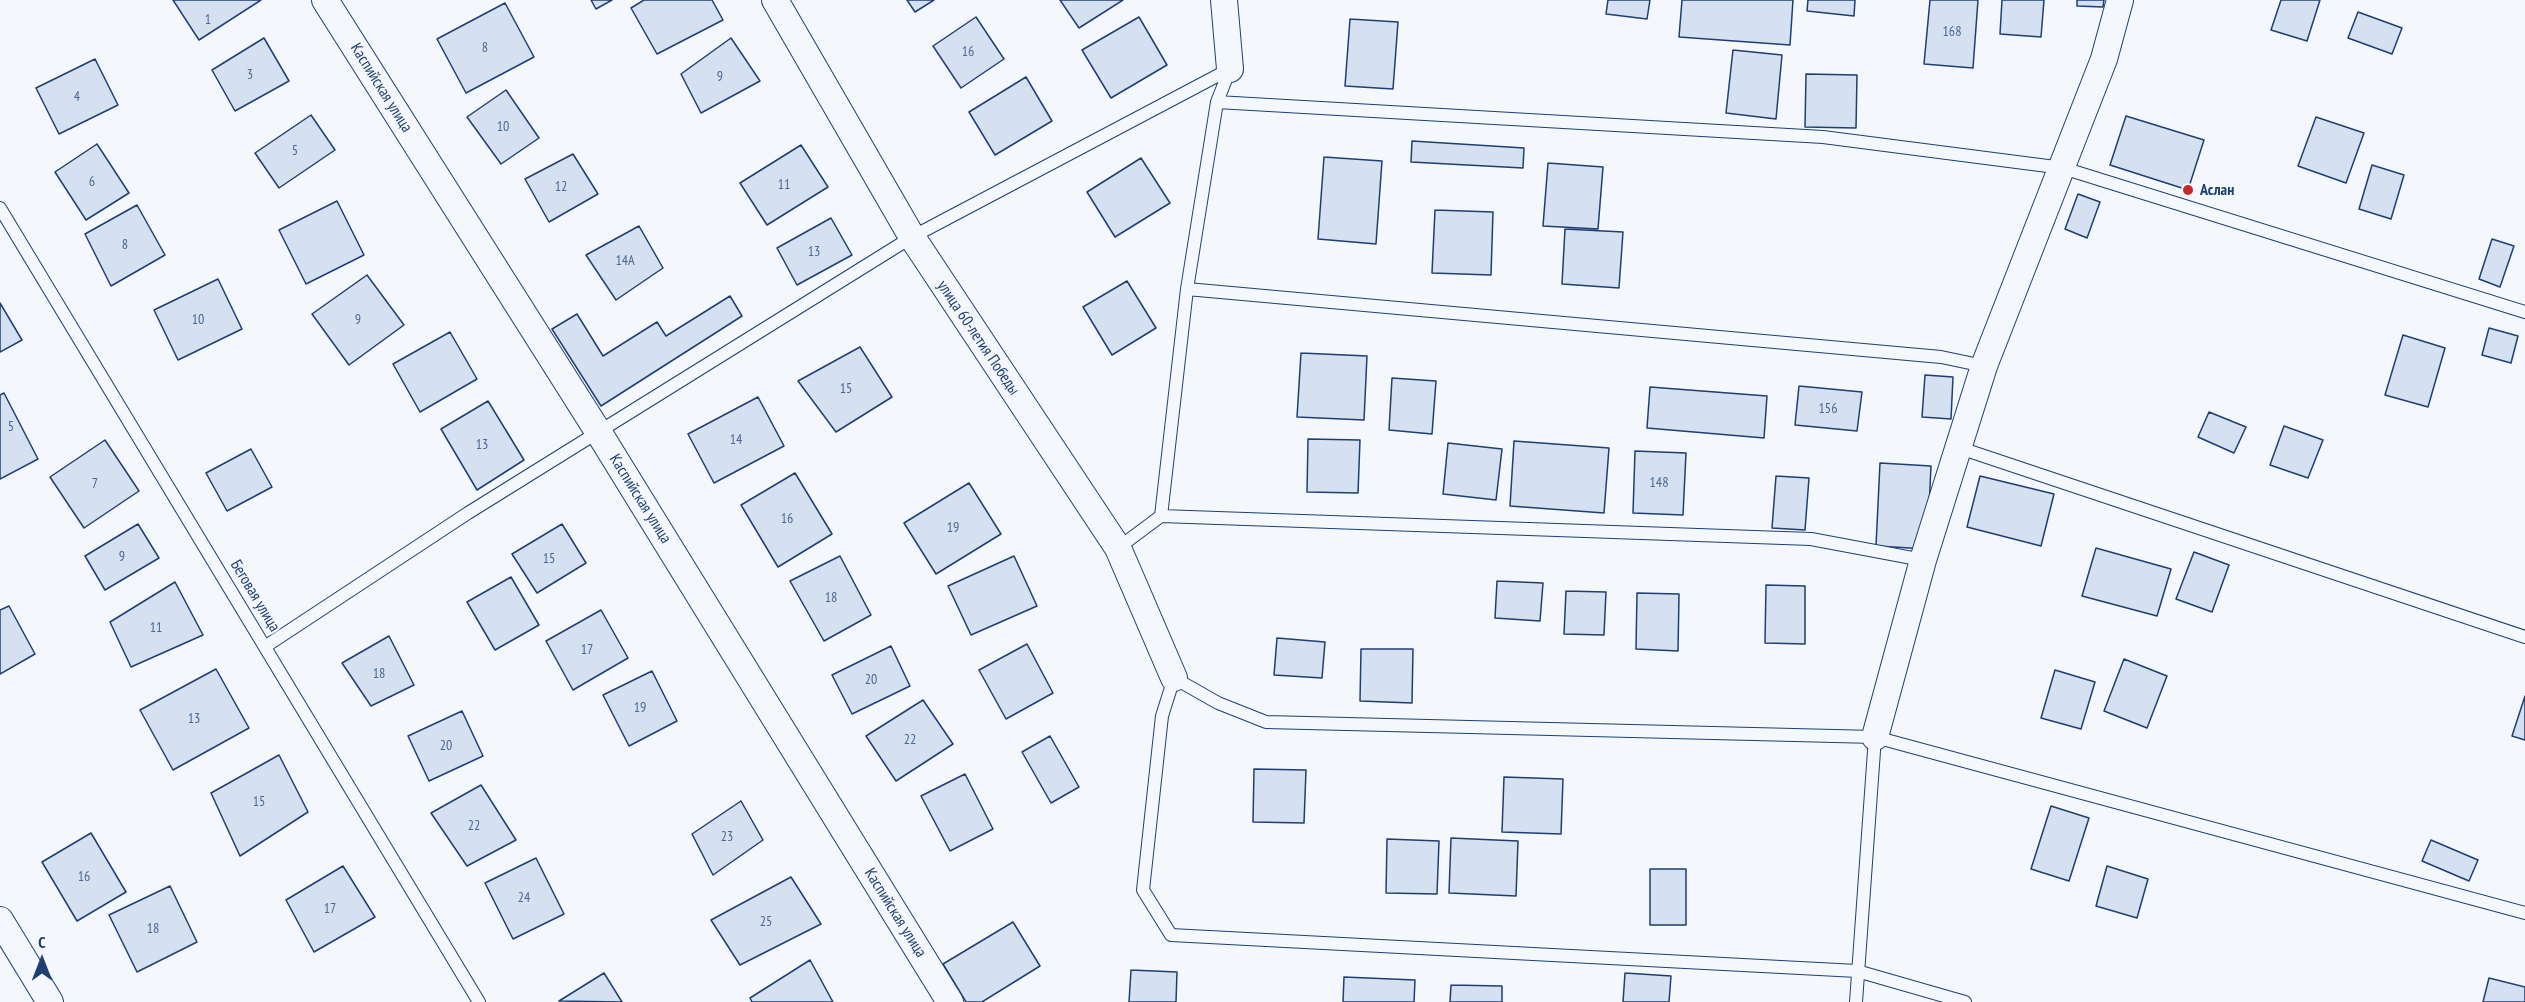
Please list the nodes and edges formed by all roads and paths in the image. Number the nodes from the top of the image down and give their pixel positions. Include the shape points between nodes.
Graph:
1 (325, 0) edge
2 (775, 0) edge
3 (1224, 0) edge
4 (2120, 0) edge
5 (1230, 69) junction
6 (1217, 102) junction
7 (2063, 168) junction
8 (0, 208) edge
9 (912, 237) junction
10 (1187, 289) junction
11 (2525, 312) edge
12 (1984, 366) junction
13 (599, 433) junction
14 (1957, 447) junction
15 (1161, 516) junction
16 (1118, 548) junction
17 (1923, 560) junction
18 (2525, 637) edge
19 (266, 646) junction
20 (1174, 678) junction
21 (1875, 737) junction
22 (2525, 913) edge
23 (0, 920) edge
24 (1857, 971) junction
25 (50, 1002) edge
26 (479, 1002) edge
27 (950, 1002) edge
28 (1856, 1002) edge
29 (1965, 1002) edge

1 - 13 street, Каспийская улица
2 - 9 street, улица 60-летия Победы
3 - 5 street
4 - 7 street via 2104,59
5 - 6 lane
5 - 9 lane
6 - 7 lane via 1823,137
6 - 10 lane
7 - 11 lane
7 - 12 street
8 - 19 lane, Беговая улица
9 - 13 lane
9 - 16 street, улица 60-летия Победы
10 - 12 lane via 1941,357
10 - 15 lane
12 - 14 street
13 - 19 lane via 468,513
13 - 27 street, Каспийская улица
14 - 17 street
14 - 18 lane
15 - 16 lane
15 - 17 lane via 1811,539
16 - 20 street, улица 60-летия Победы
17 - 21 street
19 - 26 lane, Беговая улица
20 - 21 lane via 1218,703 1266,722
20 - 24 lane via 1162,716 1143,890 1172,935
21 - 22 lane
21 - 24 lane
23 - 25 street
24 - 28 lane
24 - 29 lane

